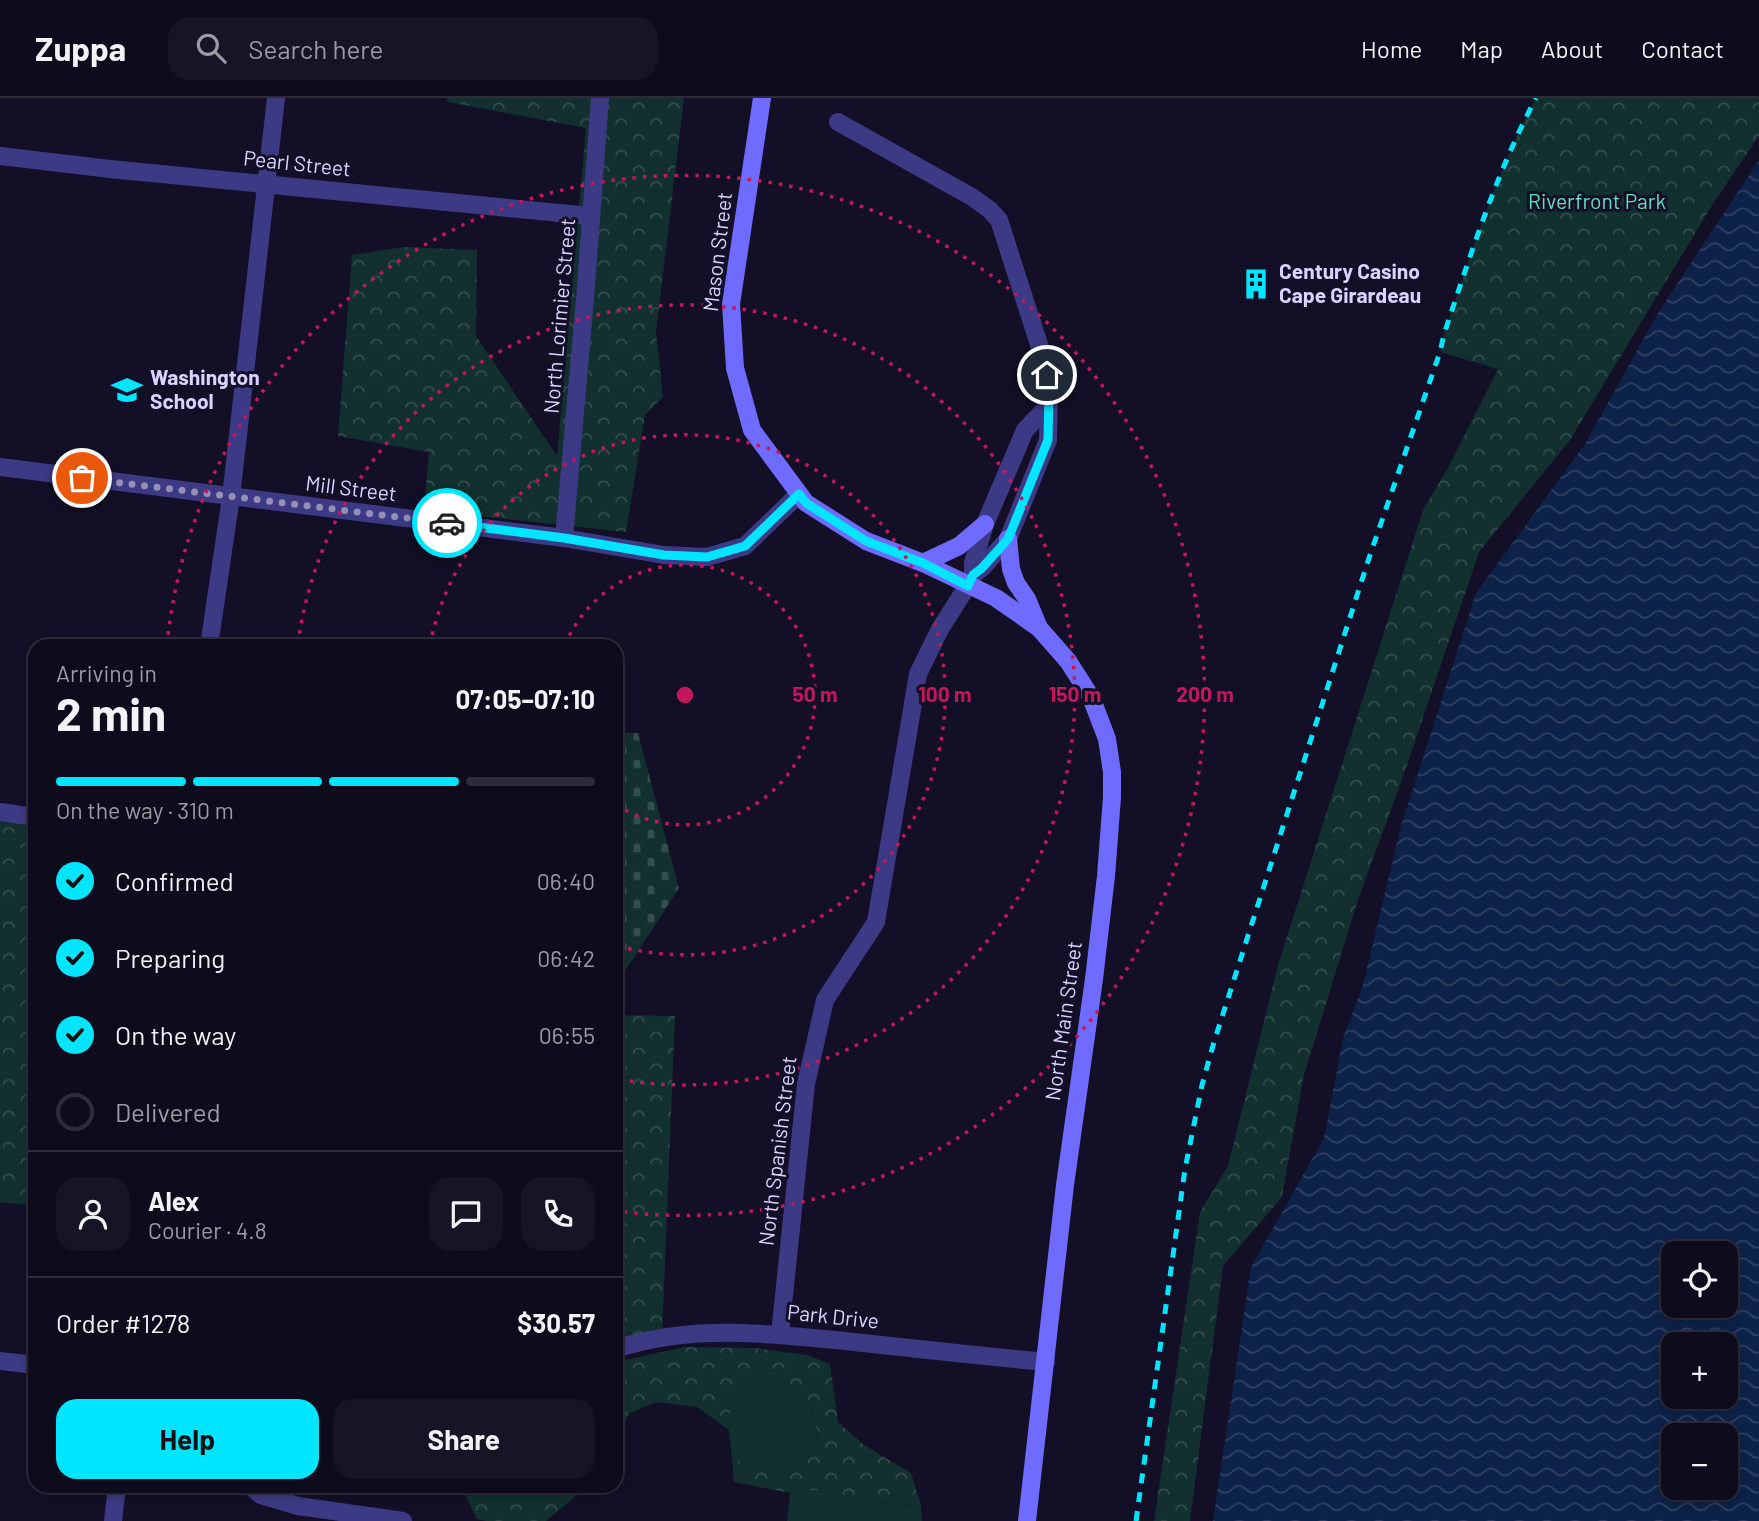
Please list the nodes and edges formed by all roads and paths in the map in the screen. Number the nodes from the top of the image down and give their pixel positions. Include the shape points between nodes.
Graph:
1 (276, 98) edge
2 (600, 98) edge
3 (762, 98) edge
4 (838, 122) dead end
5 (0, 156) edge
6 (265, 184) junction
7 (590, 216) junction
8 (1048, 406) junction
9 (0, 467) edge
10 (799, 494) junction
11 (232, 497) junction
12 (985, 524) junction
13 (564, 538) junction
14 (1008, 539) junction
15 (923, 563) junction
16 (971, 580) junction
17 (1039, 628) junction
18 (210, 639) edge
19 (0, 813) edge
20 (28, 816) edge
21 (780, 1334) junction
22 (623, 1347) edge
23 (0, 1361) edge
24 (1046, 1362) junction
25 (28, 1364) edge
26 (116, 1493) edge
27 (259, 1493) edge
28 (113, 1521) edge
29 (403, 1521) edge
30 (1027, 1521) edge

1 - 6 street
2 - 7 street, North Lorimier Street
3 - 10 main road, Mason Street via 732,304 735,368 751,430
4 - 8 street via 972,197 999,220 1043,357
5 - 6 street, Pearl Street
6 - 7 street, Pearl Street
6 - 11 street
7 - 13 street, North Lorimier Street
8 - 12 street via 1025,430
8 - 14 street via 1048,440
9 - 11 street, Mill Street
10 - 13 street, Mill Street via 745,546 707,557 664,555
10 - 15 main road, Mason Street via 866,541
11 - 13 street, Mill Street
11 - 18 street
12 - 15 main road via 959,546
12 - 16 street
14 - 16 street
14 - 17 main road via 1011,569
15 - 16 main road, Mason Street
16 - 17 main road, North Main Street
16 - 21 street, North Spanish Street via 918,674 876,922 825,1000 806,1084
17 - 24 main road, North Main Street via 1091,697 1107,739 1112,772 1111,828
19 - 20 street
21 - 22 street, Park Drive via 662,1337
21 - 24 street, Park Drive
23 - 25 street
24 - 30 main road, North Main Street
26 - 28 street
27 - 29 street via 298,1506

